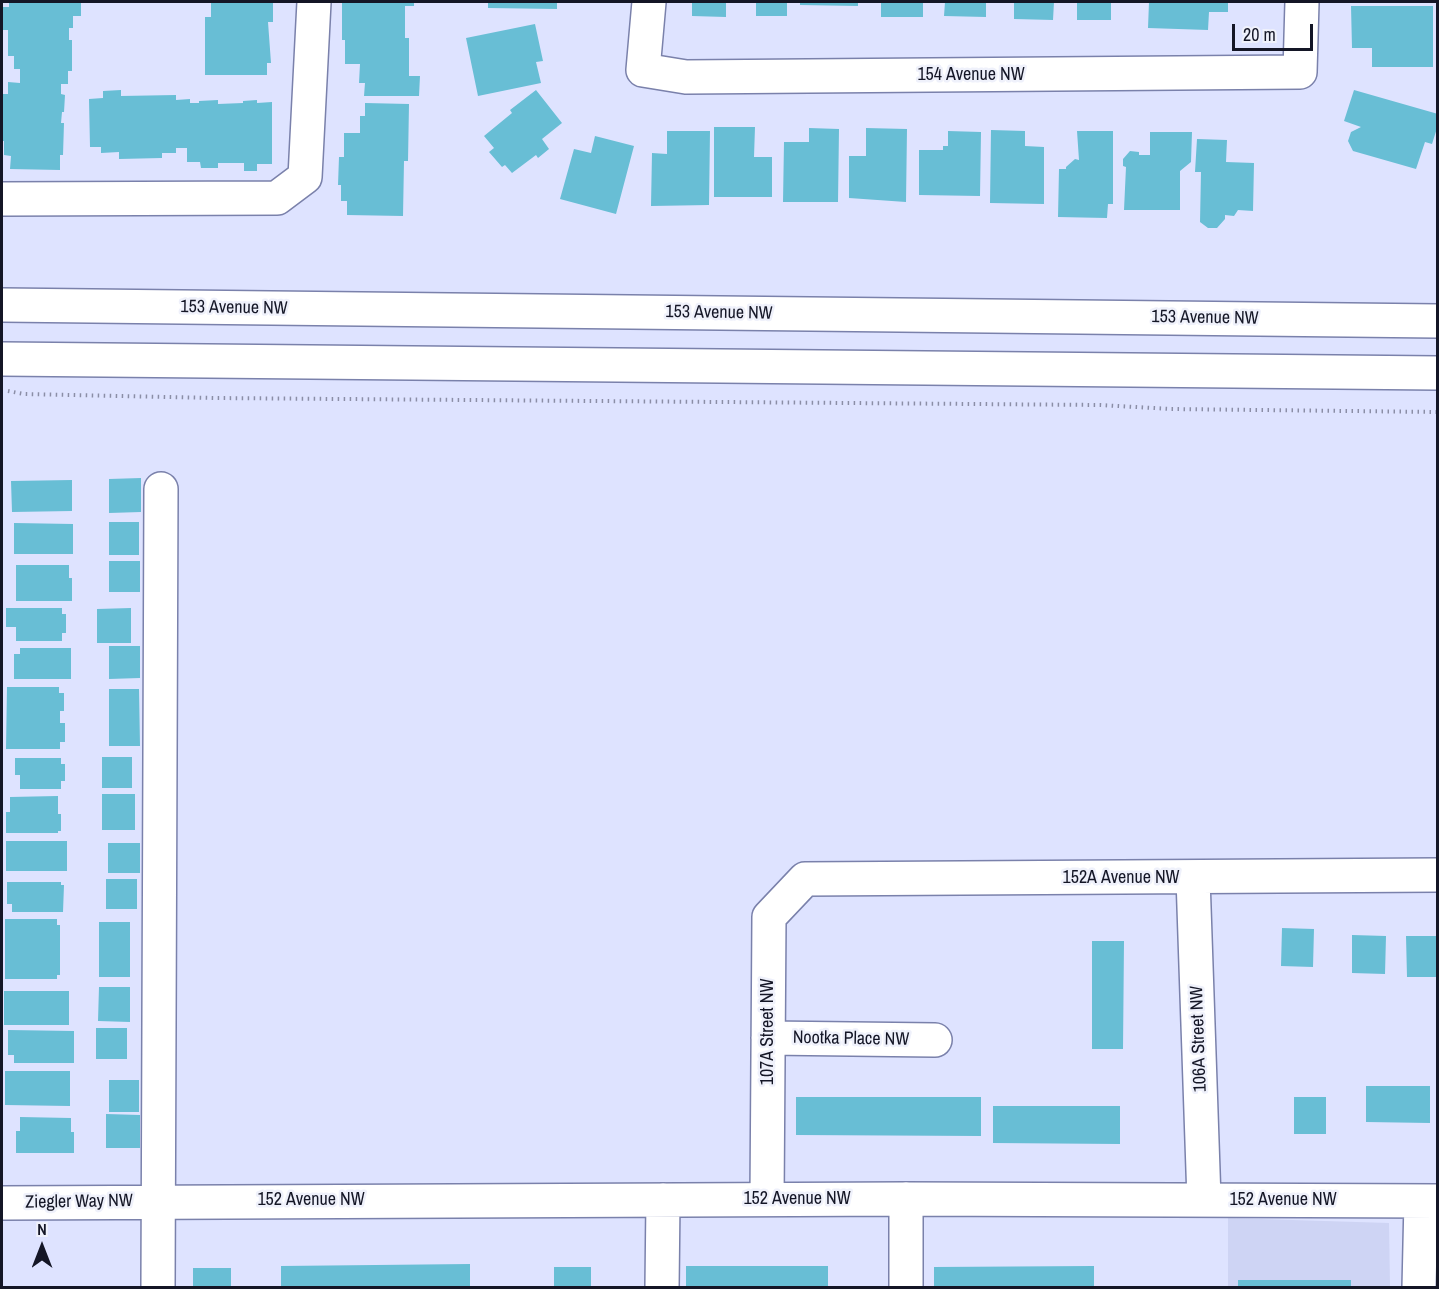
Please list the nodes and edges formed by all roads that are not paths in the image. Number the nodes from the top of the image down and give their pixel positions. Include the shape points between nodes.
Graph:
1 (314, 2) edge
2 (649, 2) edge
3 (1302, 2) edge
4 (2, 199) edge
5 (2, 305) edge
6 (1437, 321) edge
7 (2, 359) edge
8 (1437, 373) edge
9 (161, 489) dead end
10 (1437, 875) edge
11 (1193, 878) junction
12 (805, 879) joint
13 (768, 1038) junction
14 (935, 1040) dead end
15 (767, 1199) junction
16 (906, 1199) junction
17 (663, 1200) junction
18 (1204, 1200) junction
19 (157, 1201) junction
20 (1429, 1201) edge
21 (2, 1203) edge
22 (158, 1287) edge
23 (662, 1287) edge
24 (906, 1287) edge
25 (1419, 1287) edge

1 - 4 street via 305,177 277,198
2 - 3 street, 154 Avenue NW via 643,70 686,77 1300,72
5 - 6 street, 153 Avenue NW
7 - 8 street
9 - 19 street
10 - 11 street, 152A Avenue NW
11 - 12 street, 152A Avenue NW
11 - 18 street, 106A Street NW
12 - 13 street, 107A Street NW via 769,917
13 - 14 street, Nootka Place NW
13 - 15 street, 107A Street NW
15 - 16 street, 152 Avenue NW
15 - 17 street, 152 Avenue NW
16 - 18 street, 152 Avenue NW
16 - 24 street
17 - 19 street, 152 Avenue NW
17 - 23 street
18 - 20 street, 152 Avenue NW
19 - 21 street, Ziegler Way NW
19 - 22 street
20 - 25 street

